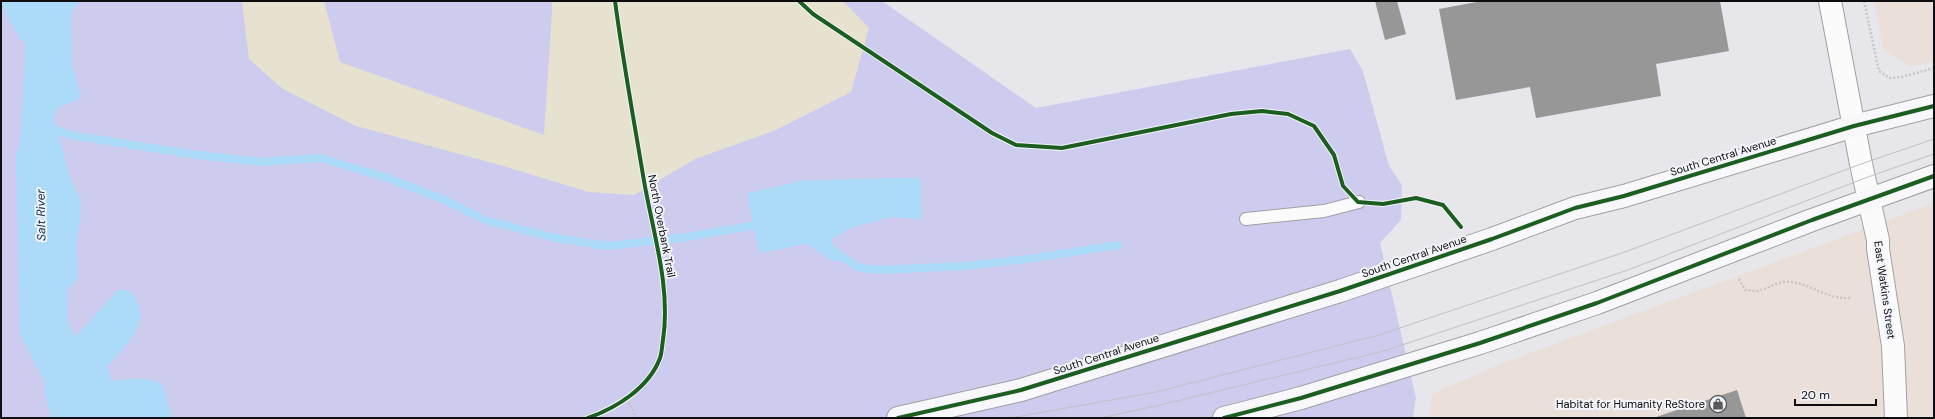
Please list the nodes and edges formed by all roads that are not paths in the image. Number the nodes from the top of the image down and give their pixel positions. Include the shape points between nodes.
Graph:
1 (1830, 1) edge
2 (1934, 106) edge
3 (1854, 126) junction
4 (1934, 176) edge
5 (1870, 200) junction
6 (1359, 202) dead end
7 (1246, 219) dead end
8 (898, 418) edge
9 (1224, 418) edge
10 (1896, 418) edge

1 - 3 street, East Watkins Street
2 - 3 main road, South Central Avenue
3 - 5 street, East Watkins Street
3 - 8 main road, South Central Avenue via 1624,196 1575,208 1340,291 1021,390
4 - 5 main road
5 - 9 main road via 1597,303 1480,343 1300,398
5 - 10 street, East Watkins Street via 1893,346
6 - 7 lane via 1324,211

